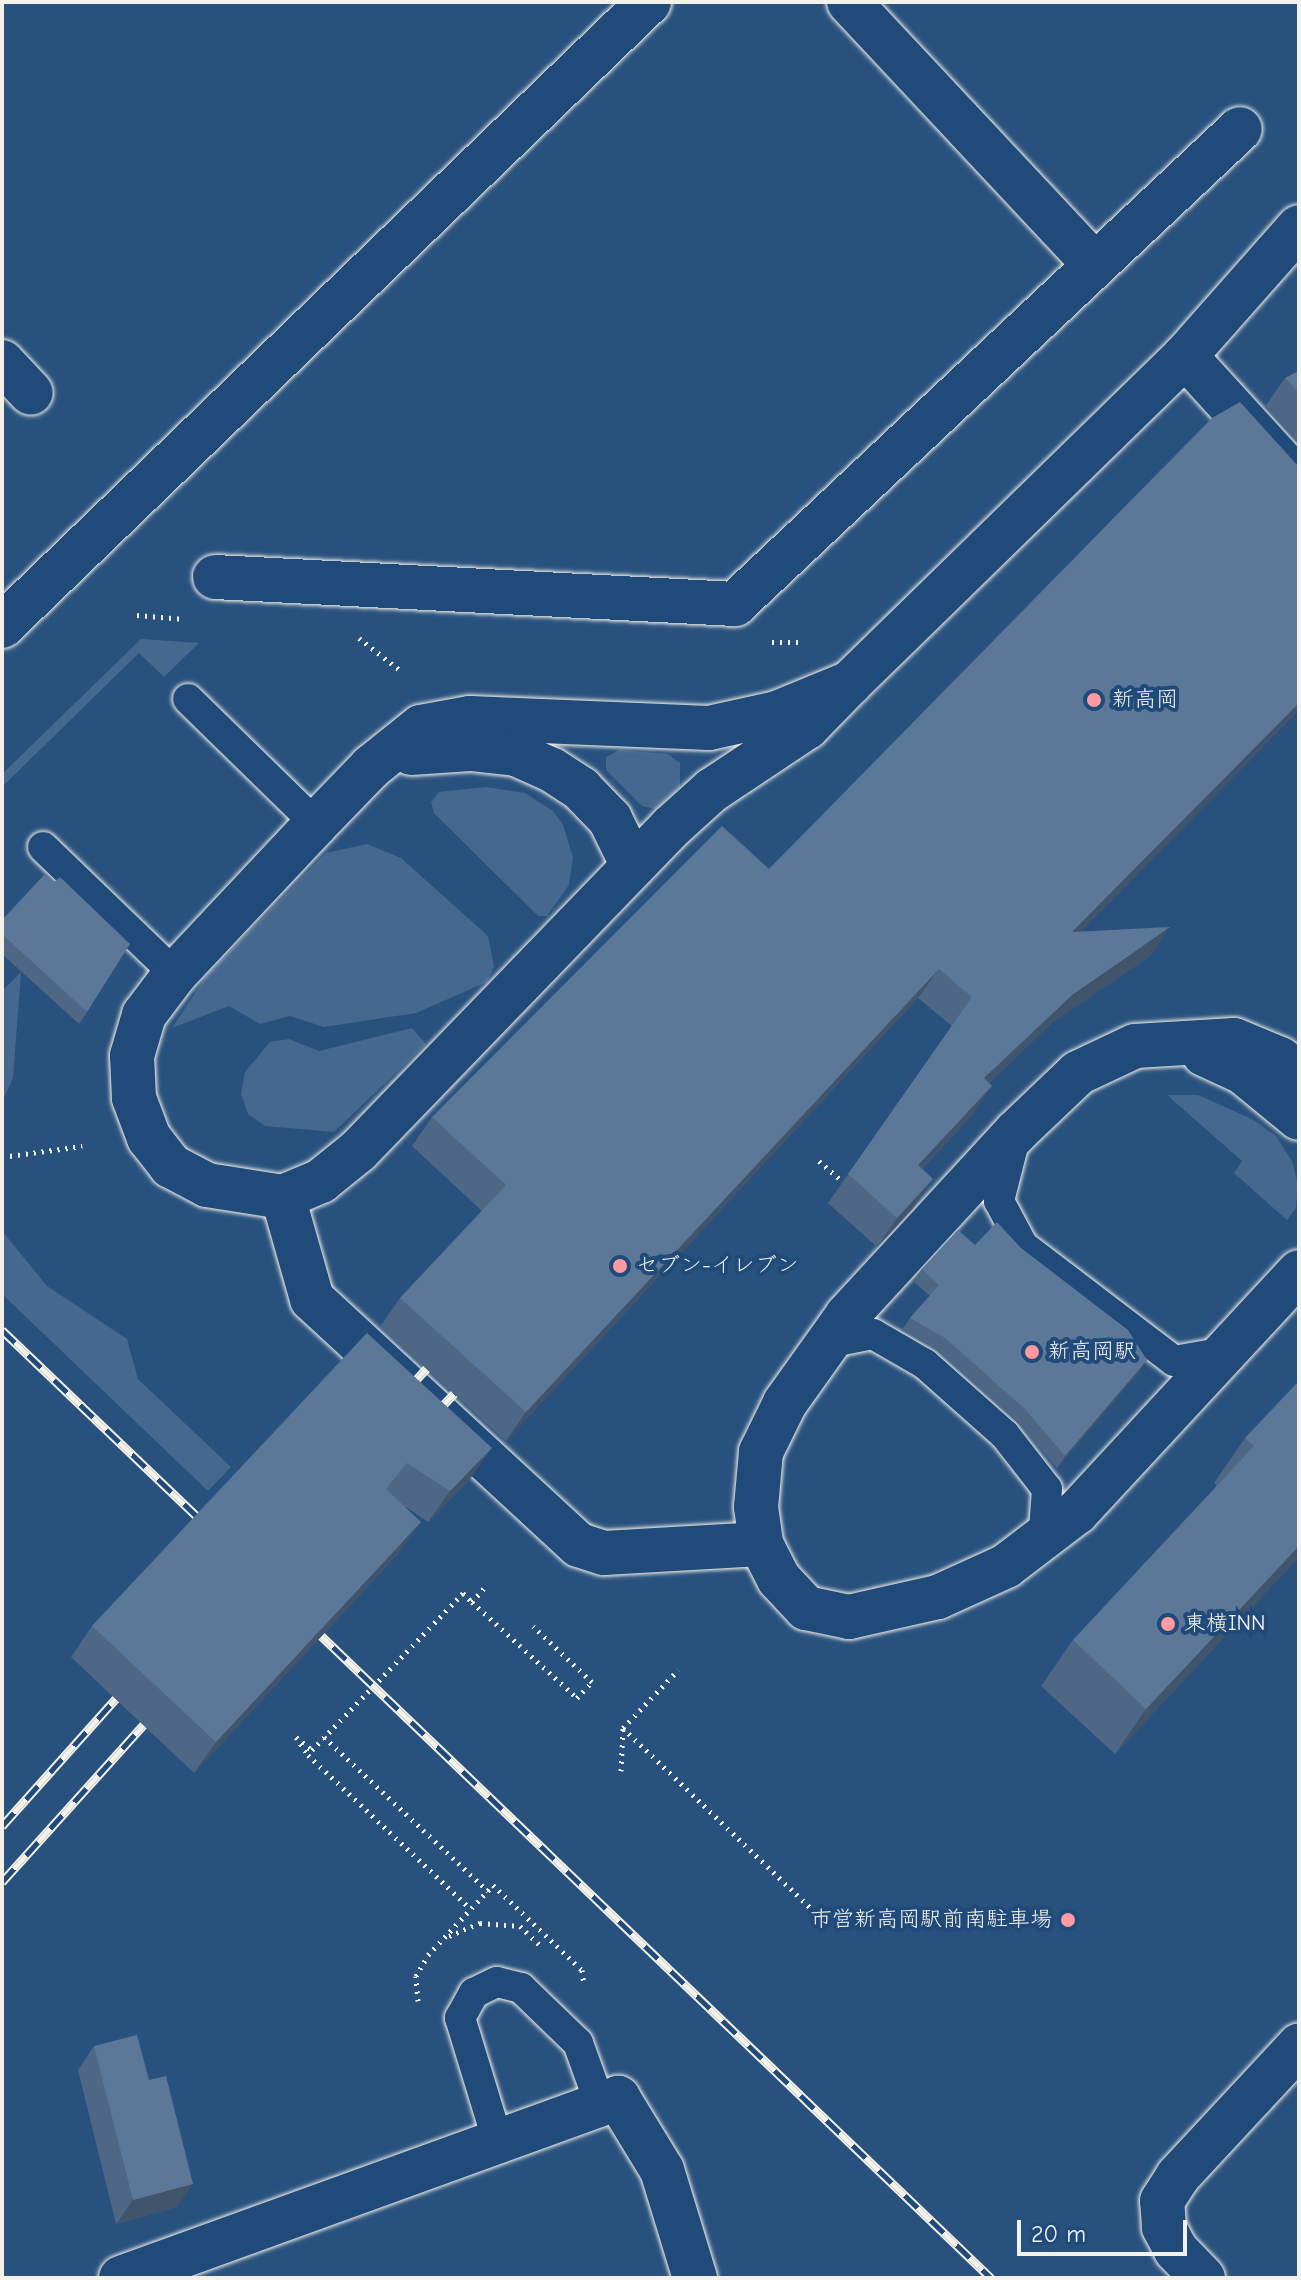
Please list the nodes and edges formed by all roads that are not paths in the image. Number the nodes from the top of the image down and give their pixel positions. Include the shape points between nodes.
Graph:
1 (649, 2) edge
2 (849, 2) edge
3 (1240, 129) dead end
4 (1299, 227) edge
5 (1095, 265) junction
6 (1185, 356) junction
7 (2, 362) edge
8 (31, 393) dead end
9 (1299, 481) edge
10 (215, 577) dead end
11 (2, 626) edge
12 (850, 683) junction
13 (188, 699) dead end
14 (371, 767) junction
15 (316, 824) junction
16 (43, 847) dead end
17 (633, 866) junction
18 (175, 974) junction
19 (1176, 1041) junction
20 (1299, 1074) edge
21 (1299, 1118) edge
22 (1016, 1132) junction
23 (283, 1197) junction
24 (1299, 1272) edge
25 (827, 1343) junction
26 (1225, 1352) junction
27 (1043, 1543) junction
28 (761, 1544) junction
29 (1299, 2046) edge
30 (600, 2104) junction
31 (498, 2142) junction
32 (121, 2278) edge
33 (695, 2278) edge
34 (1203, 2278) edge

1 - 11 street
2 - 5 street
3 - 5 street
4 - 6 street
5 - 10 street via 735,604
6 - 9 street
6 - 12 street
7 - 8 street
12 - 14 street via 777,713 709,728 470,718 421,727
12 - 17 street via 807,727 712,790
13 - 15 lane
14 - 15 street
14 - 17 street via 414,752 470,749 516,754 581,789 610,819
15 - 18 street
16 - 18 lane
17 - 23 street via 358,1151 321,1181
18 - 23 street via 144,1015 132,1056 134,1098 149,1138 171,1166 207,1185
19 - 20 street via 1234,1040 1280,1059
19 - 21 street via 1243,1072
19 - 22 street via 1135,1046 1078,1073
22 - 25 street
22 - 26 lane via 999,1201 1023,1246 1174,1361
23 - 28 street via 312,1299 579,1545 604,1553
24 - 26 street
25 - 27 lane via 873,1334 925,1364 1005,1435 1047,1489
25 - 28 street via 785,1403 761,1452 756,1507
26 - 27 street
27 - 28 street via 938,1597 849,1617 806,1608 779,1579
29 - 34 street via 1178,2176 1162,2201 1164,2227 1176,2250
30 - 31 street
30 - 31 lane via 578,2043 521,1988 497,1982 474,1993 460,2018
30 - 33 street via 618,2098 662,2170
31 - 32 street

